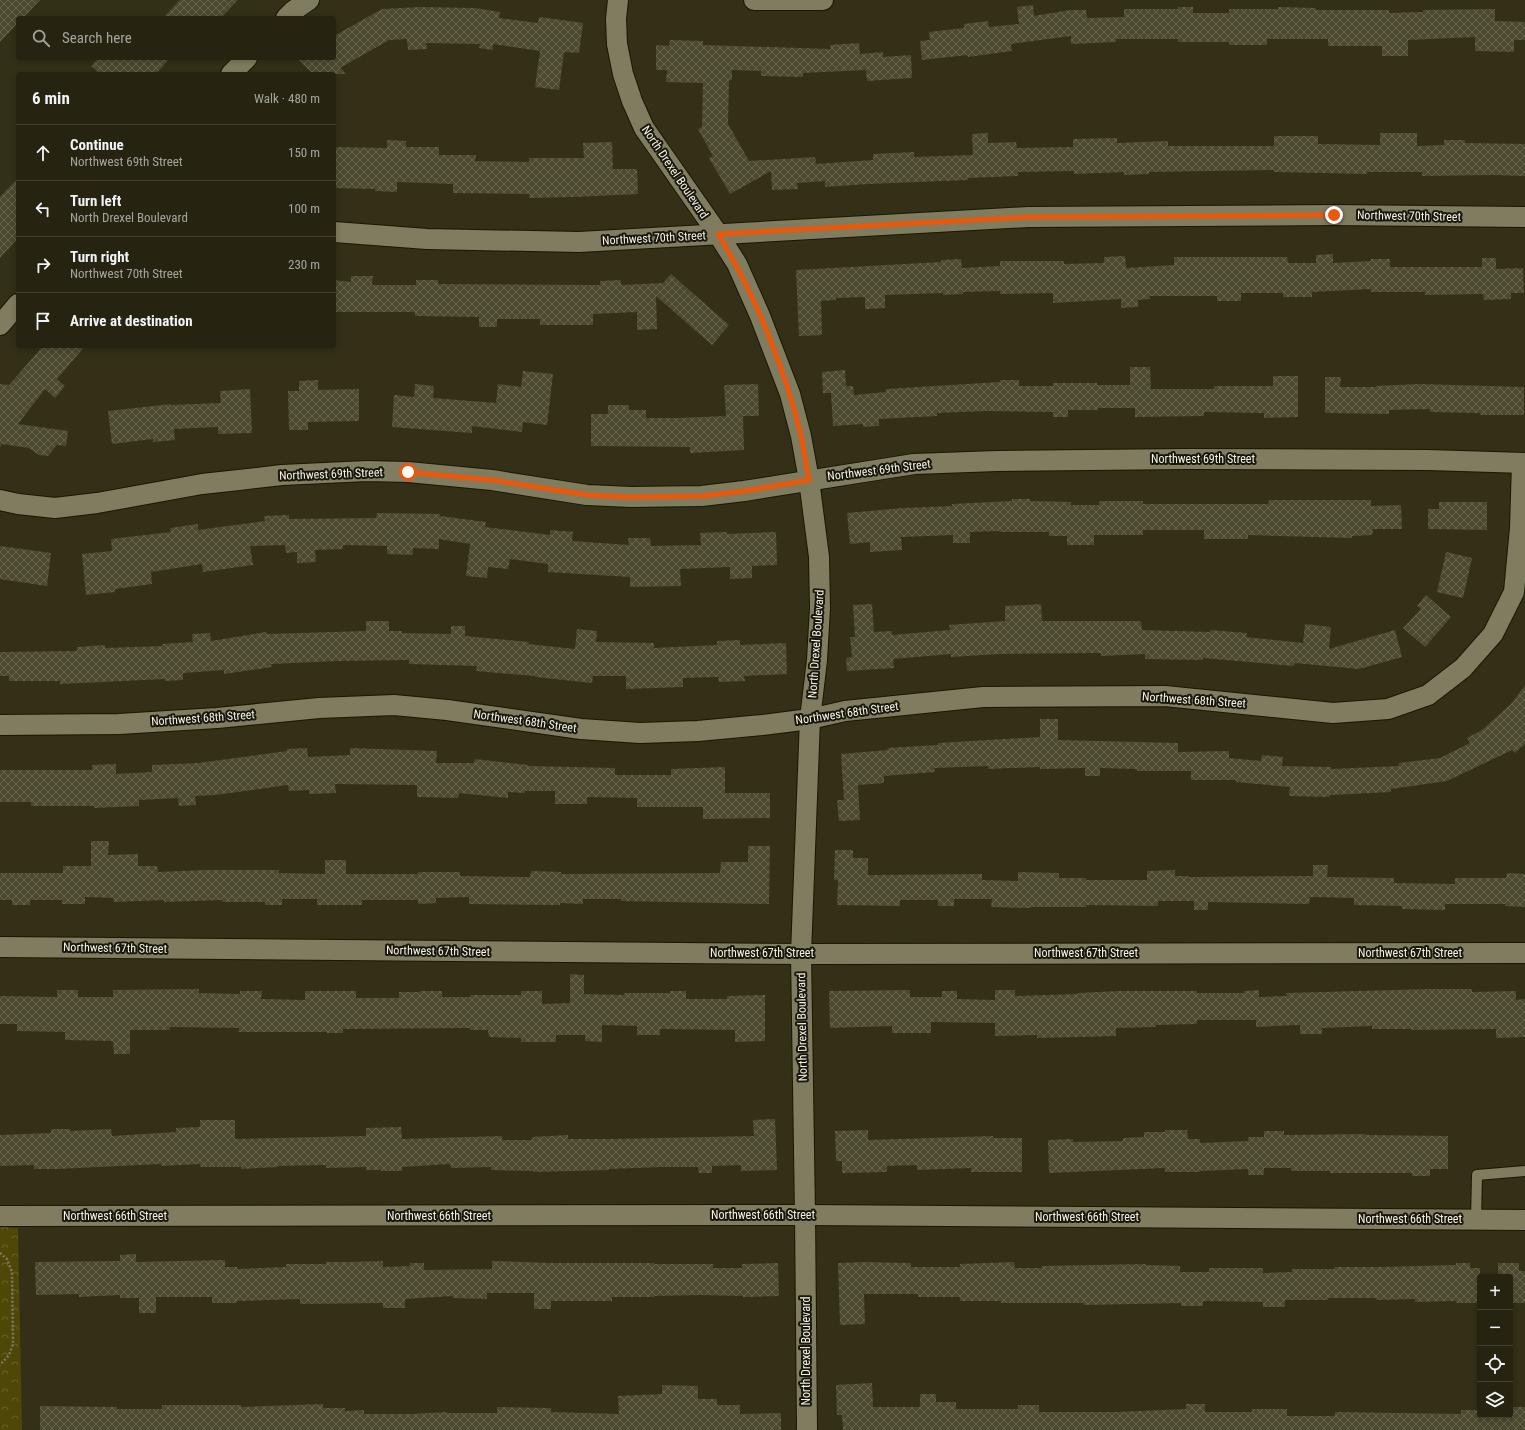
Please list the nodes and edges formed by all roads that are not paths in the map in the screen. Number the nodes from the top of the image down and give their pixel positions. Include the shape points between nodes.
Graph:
1 (618, 0) edge
2 (754, 0) edge
3 (823, 0) edge
4 (245, 60) edge
5 (233, 72) edge
6 (1525, 217) edge
7 (336, 232) edge
8 (718, 234) junction
9 (16, 306) edge
10 (0, 325) edge
11 (1523, 463) edge
12 (809, 480) junction
13 (0, 500) edge
14 (810, 719) junction
15 (0, 725) edge
16 (0, 947) edge
17 (1525, 953) edge
18 (801, 954) junction
19 (1525, 1171) edge
20 (806, 1215) junction
21 (0, 1216) edge
22 (1476, 1220) junction
23 (1525, 1220) edge
24 (807, 1430) edge

1 - 8 street, North Drexel Boulevard via 617,44 632,102 644,128
2 - 3 street
4 - 5 street
6 - 8 street, Northwest 70th Street via 1028,217
7 - 8 street, Northwest 70th Street via 427,239 579,242
8 - 12 street, North Drexel Boulevard via 736,264 760,316 787,387 801,436
9 - 10 street
11 - 12 street, Northwest 69th Street via 1194,459 998,461 914,464
11 - 14 street, Northwest 68th Street via 1514,592 1493,634 1463,668 1428,694 1388,709 1333,713 1165,696 983,697 845,711
12 - 13 street, Northwest 69th Street via 702,496 631,497 588,495 492,480 367,471 282,475 202,484 55,508
12 - 14 street, North Drexel Boulevard via 819,557 820,608
14 - 15 street, Northwest 68th Street via 698,731 640,733 581,729 394,705 319,708 119,724
14 - 18 street, North Drexel Boulevard
16 - 18 street, Northwest 67th Street
17 - 18 street, Northwest 67th Street
18 - 20 street, North Drexel Boulevard
19 - 22 lane via 1477,1175
20 - 21 street, Northwest 66th Street
20 - 22 street, Northwest 66th Street
20 - 24 street, North Drexel Boulevard
22 - 23 street, Northwest 66th Street

